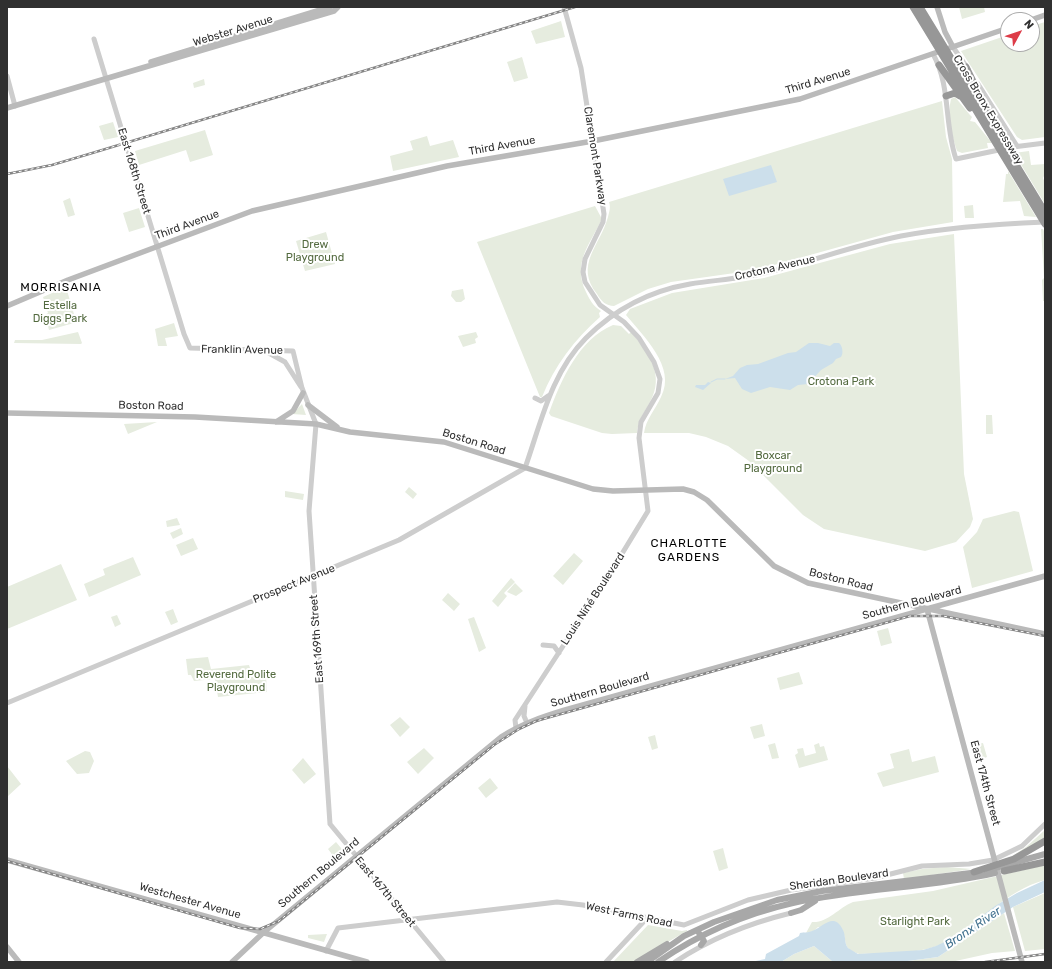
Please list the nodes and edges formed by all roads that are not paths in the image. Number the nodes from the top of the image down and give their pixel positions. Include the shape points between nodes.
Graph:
1 (330, 7) edge
2 (338, 7) edge
3 (564, 7) edge
4 (913, 7) edge
5 (920, 7) edge
6 (937, 7) edge
7 (1000, 31) edge
8 (94, 39) dead end
9 (953, 47) junction
10 (933, 54) junction
11 (947, 57) junction
12 (939, 66) junction
13 (966, 67) junction
14 (133, 70) junction
15 (7, 76) edge
16 (106, 78) junction
17 (946, 96) junction
18 (960, 96) junction
19 (15, 106) junction
20 (7, 108) edge
21 (592, 141) junction
22 (998, 141) junction
23 (1045, 143) edge
24 (1017, 146) junction
25 (1045, 212) edge
26 (1043, 223) edge
27 (157, 246) junction
28 (7, 306) edge
29 (612, 314) junction
30 (190, 348) joint
31 (267, 351) junction
32 (293, 351) joint
33 (303, 391) junction
34 (549, 396) junction
35 (535, 398) dead end
36 (308, 405) junction
37 (7, 414) edge
38 (276, 422) junction
39 (316, 424) junction
40 (343, 431) junction
41 (639, 438) joint
42 (524, 468) junction
43 (646, 490) junction
44 (314, 576) junction
45 (1045, 576) edge
46 (896, 603) junction
47 (947, 603) junction
48 (927, 609) junction
49 (918, 611) junction
50 (936, 611) junction
51 (1045, 634) edge
52 (543, 645) dead end
53 (559, 653) junction
54 (7, 703) edge
55 (525, 705) junction
56 (527, 722) junction
57 (516, 728) junction
58 (329, 821) joint
59 (1045, 824) edge
60 (1045, 841) edge
61 (1045, 854) edge
62 (356, 856) junction
63 (1045, 858) edge
64 (7, 860) edge
65 (1045, 862) edge
66 (1004, 871) junction
67 (974, 872) junction
68 (822, 898) junction
69 (791, 913) joint
70 (647, 918) junction
71 (408, 919) junction
72 (263, 933) junction
73 (699, 933) junction
74 (684, 936) junction
75 (701, 945) junction
76 (7, 947) edge
77 (326, 951) junction
78 (19, 962) edge
79 (232, 962) edge
80 (367, 962) edge
81 (444, 962) edge
82 (606, 962) edge
83 (637, 962) edge
84 (647, 962) edge
85 (658, 962) edge
86 (676, 962) edge
87 (1022, 962) edge

1 - 14 main road, Webster Avenue via 145,64
2 - 14 main road, Webster Avenue via 334,11
3 - 21 street, Claremont Parkway via 581,68
4 - 11 highway, Cross Bronx Expressway
5 - 11 highway, Cross Bronx Expressway
6 - 9 main road
7 - 9 main road, Third Avenue
8 - 16 street, East 168th Street
9 - 10 main road, Third Avenue
9 - 13 street
10 - 12 street
10 - 21 main road, Third Avenue via 800,99
11 - 22 highway, Cross Bronx Expressway
12 - 17 street
12 - 18 highway
13 - 22 highway
13 - 24 street
14 - 16 main road, Webster Avenue
15 - 19 street
16 - 19 main road, Webster Avenue
16 - 27 street, East 168th Street
17 - 18 highway via 955,93
17 - 24 street via 956,159
18 - 22 highway
19 - 20 main road, Webster Avenue
21 - 27 main road, Third Avenue via 447,166 252,212
21 - 29 street, Claremont Parkway via 604,218 586,255 583,274 597,301
22 - 25 highway, Cross Bronx Expressway
22 - 26 highway, Cross Bronx Expressway
23 - 24 street
26 - 29 street, Crotona Avenue via 981,225 902,236 760,274 663,290
27 - 28 main road, Third Avenue
27 - 30 street, East 168th Street
29 - 34 street, Crotona Avenue via 573,352
29 - 41 street, Claremont Parkway via 627,324 640,338 660,375 659,390 641,422
30 - 31 street, Franklin Avenue
31 - 32 street, Franklin Avenue
31 - 33 street, East 169th Street via 285,362
32 - 33 street, East 169th Street
33 - 36 street, East 169th Street
33 - 38 main road via 293,411
34 - 35 street via 540,401
34 - 42 street, Crotona Avenue
36 - 39 street, East 169th Street
36 - 40 main road
37 - 38 main road, Boston Road via 195,417
38 - 39 main road, Boston Road
39 - 40 main road, Boston Road
39 - 44 street, East 169th Street via 309,511
40 - 42 main road, Boston Road via 444,442
41 - 43 street, Louis Niñé Boulevard
42 - 43 main road, Boston Road via 593,489
42 - 44 street, Prospect Avenue via 399,540
43 - 46 main road, Boston Road via 683,489 703,497 766,559 797,579 820,587
43 - 53 street, Louis Niñé Boulevard via 646,515
44 - 54 street, Prospect Avenue
44 - 58 street, East 169th Street
45 - 47 main road, Southern Boulevard
46 - 48 main road via 912,604
46 - 49 main road
47 - 48 main road, Southern Boulevard
47 - 50 main road
48 - 49 main road, Southern Boulevard
48 - 50 main road
48 - 87 main road, East 174th Street
49 - 56 main road, Southern Boulevard
50 - 51 main road
52 - 53 street via 550,644
53 - 55 street, Louis Niñé Boulevard
55 - 56 street via 524,716
55 - 57 street, Louis Niñé Boulevard via 515,720
56 - 57 main road, Southern Boulevard
57 - 62 main road, Southern Boulevard via 501,737
58 - 62 street, East 167th Street
59 - 70 street, West Farms Road via 1022,846 994,860 969,864 928,865 872,879 801,888 755,898 681,925
60 - 67 highway via 1014,859
61 - 67 main road, Sheridan Boulevard via 1015,864
62 - 71 street, East 167th Street
62 - 72 main road, Southern Boulevard
63 - 66 main road, Sheridan Boulevard
64 - 72 main road, Westchester Avenue
65 - 66 highway
66 - 68 main road, Sheridan Boulevard via 951,882
67 - 73 main road, Sheridan Boulevard via 799,895 736,913
68 - 69 main road
68 - 73 main road, Sheridan Boulevard via 757,913
69 - 75 street via 748,925
70 - 71 street, West Farms Road via 557,902
70 - 82 street
71 - 77 street, West Farms Road via 338,928
71 - 81 street, East 167th Street
72 - 77 main road, Westchester Avenue
72 - 79 main road, Southern Boulevard
73 - 74 main road, Sheridan Boulevard
73 - 75 main road via 704,941
73 - 85 main road, Sheridan Boulevard
74 - 83 main road
74 - 84 main road, Sheridan Boulevard
75 - 86 street
76 - 78 main road
77 - 80 main road, Westchester Avenue

